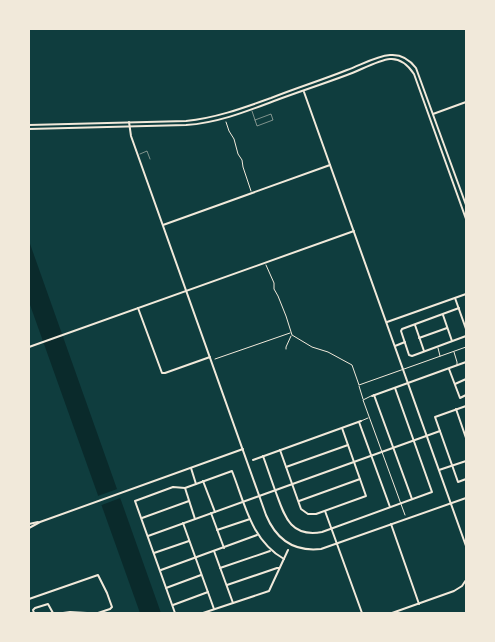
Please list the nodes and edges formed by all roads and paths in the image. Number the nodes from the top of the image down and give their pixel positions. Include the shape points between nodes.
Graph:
1 (302, 86) junction
2 (304, 90) junction
3 (466, 102) edge
4 (251, 109) junction
5 (433, 114) junction
6 (255, 120) junction
7 (129, 122) junction
8 (226, 122) dead end
9 (29, 125) edge
10 (129, 126) junction
11 (29, 129) edge
12 (137, 155) junction
13 (150, 158) dead end
14 (330, 165) junction
15 (251, 191) dead end
16 (466, 204) edge
17 (466, 219) edge
18 (163, 225) junction
19 (354, 231) junction
20 (266, 265) dead end
21 (186, 291) junction
22 (466, 294) edge
23 (455, 298) junction
24 (138, 308) junction
25 (459, 308) junction
26 (442, 314) junction
27 (386, 322) junction
28 (414, 325) junction
29 (447, 328) junction
30 (466, 329) edge
31 (291, 334) junction
32 (466, 336) edge
33 (419, 338) junction
34 (452, 341) junction
35 (405, 342) junction
36 (395, 346) junction
37 (29, 347) edge
38 (438, 347) junction
39 (466, 347) edge
40 (286, 349) dead end
41 (424, 351) junction
42 (453, 352) junction
43 (441, 356) junction
44 (210, 357) junction
45 (215, 360) dead end
46 (466, 362) edge
47 (457, 366) junction
48 (449, 369) junction
49 (403, 370) junction
50 (466, 379) edge
51 (408, 383) junction
52 (455, 384) junction
53 (359, 385) junction
54 (395, 388) junction
55 (466, 395) edge
56 (373, 396) junction
57 (363, 400) junction
58 (466, 406) edge
59 (456, 409) junction
60 (369, 418) junction
61 (360, 421) junction
62 (342, 428) junction
63 (440, 431) junction
64 (427, 436) junction
65 (466, 438) edge
66 (414, 440) junction
67 (348, 445) junction
68 (393, 448) junction
69 (242, 449) junction
70 (280, 450) junction
71 (382, 452) junction
72 (263, 456) junction
73 (372, 456) junction
74 (253, 460) dead end
75 (466, 461) edge
76 (354, 462) junction
77 (452, 466) junction
78 (286, 467) junction
79 (191, 468) junction
80 (439, 470) junction
81 (360, 479) junction
82 (466, 480) edge
83 (203, 481) junction
84 (196, 484) junction
85 (292, 484) junction
86 (185, 488) junction
87 (275, 490) junction
88 (259, 496) junction
89 (466, 498) edge
90 (412, 499) junction
91 (189, 501) junction
92 (244, 501) junction
93 (298, 501) junction
94 (400, 503) junction
95 (451, 503) junction
96 (390, 507) junction
97 (325, 511) junction
98 (213, 512) junction
99 (404, 515) dead end
100 (142, 518) junction
101 (196, 519) junction
102 (250, 519) junction
103 (40, 522) junction
104 (183, 523) junction
105 (29, 524) edge
106 (391, 524) junction
107 (29, 528) edge
108 (331, 528) junction
109 (218, 530) junction
110 (258, 535) junction
111 (148, 536) junction
112 (189, 541) junction
113 (337, 544) junction
114 (466, 546) edge
115 (224, 548) junction
116 (270, 550) junction
117 (288, 550) dead end
118 (214, 551) junction
119 (154, 553) junction
120 (195, 558) junction
121 (284, 559) junction
122 (220, 568) junction
123 (279, 568) junction
124 (160, 571) junction
125 (201, 575) junction
126 (466, 580) edge
127 (227, 585) junction
128 (166, 588) junction
129 (208, 592) junction
130 (29, 599) edge
131 (233, 603) junction
132 (419, 604) junction
133 (172, 605) junction
134 (214, 609) junction
135 (108, 612) edge
136 (34, 613) edge
137 (53, 613) edge
138 (63, 613) edge
139 (88, 613) edge
140 (98, 613) edge
141 (175, 613) edge
142 (203, 613) edge
143 (362, 613) edge
144 (392, 613) edge

1 - 2 street
1 - 5 street via 382,56 396,55 410,61 416,68
1 - 7 street via 210,118
2 - 4 street
2 - 14 street
2 - 17 street via 387,59 408,65 418,84
3 - 5 street
4 - 6 lane
4 - 10 street via 202,123
5 - 16 street
6 - 6 lane via 271,114 273,120 257,126
7 - 9 street
7 - 10 street
8 - 15 street
10 - 11 street
10 - 12 street
12 - 13 lane via 147,151
12 - 18 street
14 - 18 street
14 - 19 street
18 - 21 street
19 - 21 street
19 - 27 street
20 - 31 street
21 - 24 street
21 - 44 street
22 - 23 street
23 - 25 street
23 - 27 street
24 - 37 street
24 - 44 street via 162,373
25 - 26 street
25 - 30 street
26 - 28 street
26 - 29 street
27 - 36 street
28 - 33 street
28 - 35 street via 402,329
29 - 33 street
29 - 34 street
31 - 40 street
31 - 45 street
31 - 53 street via 352,365
32 - 34 street
33 - 41 street
34 - 38 street
35 - 36 street
35 - 41 street via 409,355
36 - 49 street
38 - 41 street
38 - 43 street
39 - 42 street
42 - 43 street
42 - 47 street
43 - 49 street
44 - 69 street
46 - 47 street
47 - 48 street
48 - 51 street
48 - 52 street
49 - 51 street
49 - 53 street
50 - 52 street
51 - 54 street
51 - 64 street
52 - 55 street via 460,398
53 - 57 street
54 - 56 street
54 - 66 street
56 - 57 street
56 - 68 street
57 - 60 street
58 - 59 street
59 - 63 street via 435,417
59 - 65 street
60 - 61 street
60 - 71 street
61 - 62 street
61 - 73 street
62 - 67 street
62 - 70 street
63 - 64 street
63 - 77 street
64 - 66 street
64 - 80 street
66 - 68 street
66 - 90 street via 432,492
67 - 76 street
67 - 78 street
68 - 71 street
68 - 90 street
69 - 79 street
69 - 88 street
70 - 72 street
70 - 78 street
71 - 73 street
71 - 94 street
72 - 74 street
72 - 87 street
73 - 76 street
73 - 96 street
75 - 77 street
76 - 81 street
76 - 85 street
77 - 80 street
77 - 82 street via 458,482
78 - 85 street
79 - 84 street
79 - 103 street
80 - 95 street
81 - 93 street
81 - 97 street via 366,496
83 - 84 street
83 - 92 street via 232,471
83 - 98 street
84 - 86 street
85 - 87 street
85 - 93 street
86 - 91 street
86 - 100 street via 173,487 135,501
87 - 88 street
87 - 108 street via 284,516 295,528 311,533
88 - 92 street
88 - 113 street via 272,527 286,541 311,549
89 - 95 street
90 - 94 street
91 - 100 street
91 - 101 street
92 - 98 street
92 - 102 street
93 - 97 street via 308,514
94 - 96 street
94 - 99 street
95 - 106 street
95 - 114 street
96 - 108 street
97 - 108 street
98 - 101 street
98 - 109 street
100 - 111 street
101 - 104 street
102 - 109 street
102 - 110 street
103 - 105 street
103 - 107 street
104 - 111 street
104 - 112 street
106 - 113 street
106 - 132 street
108 - 113 street
109 - 115 street
110 - 115 street
110 - 116 street
111 - 119 street
112 - 119 street
112 - 120 street
113 - 143 street
115 - 118 street
116 - 121 street
116 - 122 street
117 - 121 street
118 - 120 street
118 - 122 street
119 - 124 street
120 - 124 street
120 - 125 street
121 - 123 street
122 - 127 street
123 - 127 street
123 - 131 street via 269,590
124 - 128 street
125 - 128 street
125 - 129 street
126 - 132 street via 454,592
127 - 131 street
128 - 133 street
129 - 133 street
129 - 134 street
130 - 135 street via 96,574 112,606
131 - 134 street
132 - 144 street
133 - 141 street
134 - 142 street
135 - 140 street
136 - 137 street via 35,608 48,604
138 - 139 street

